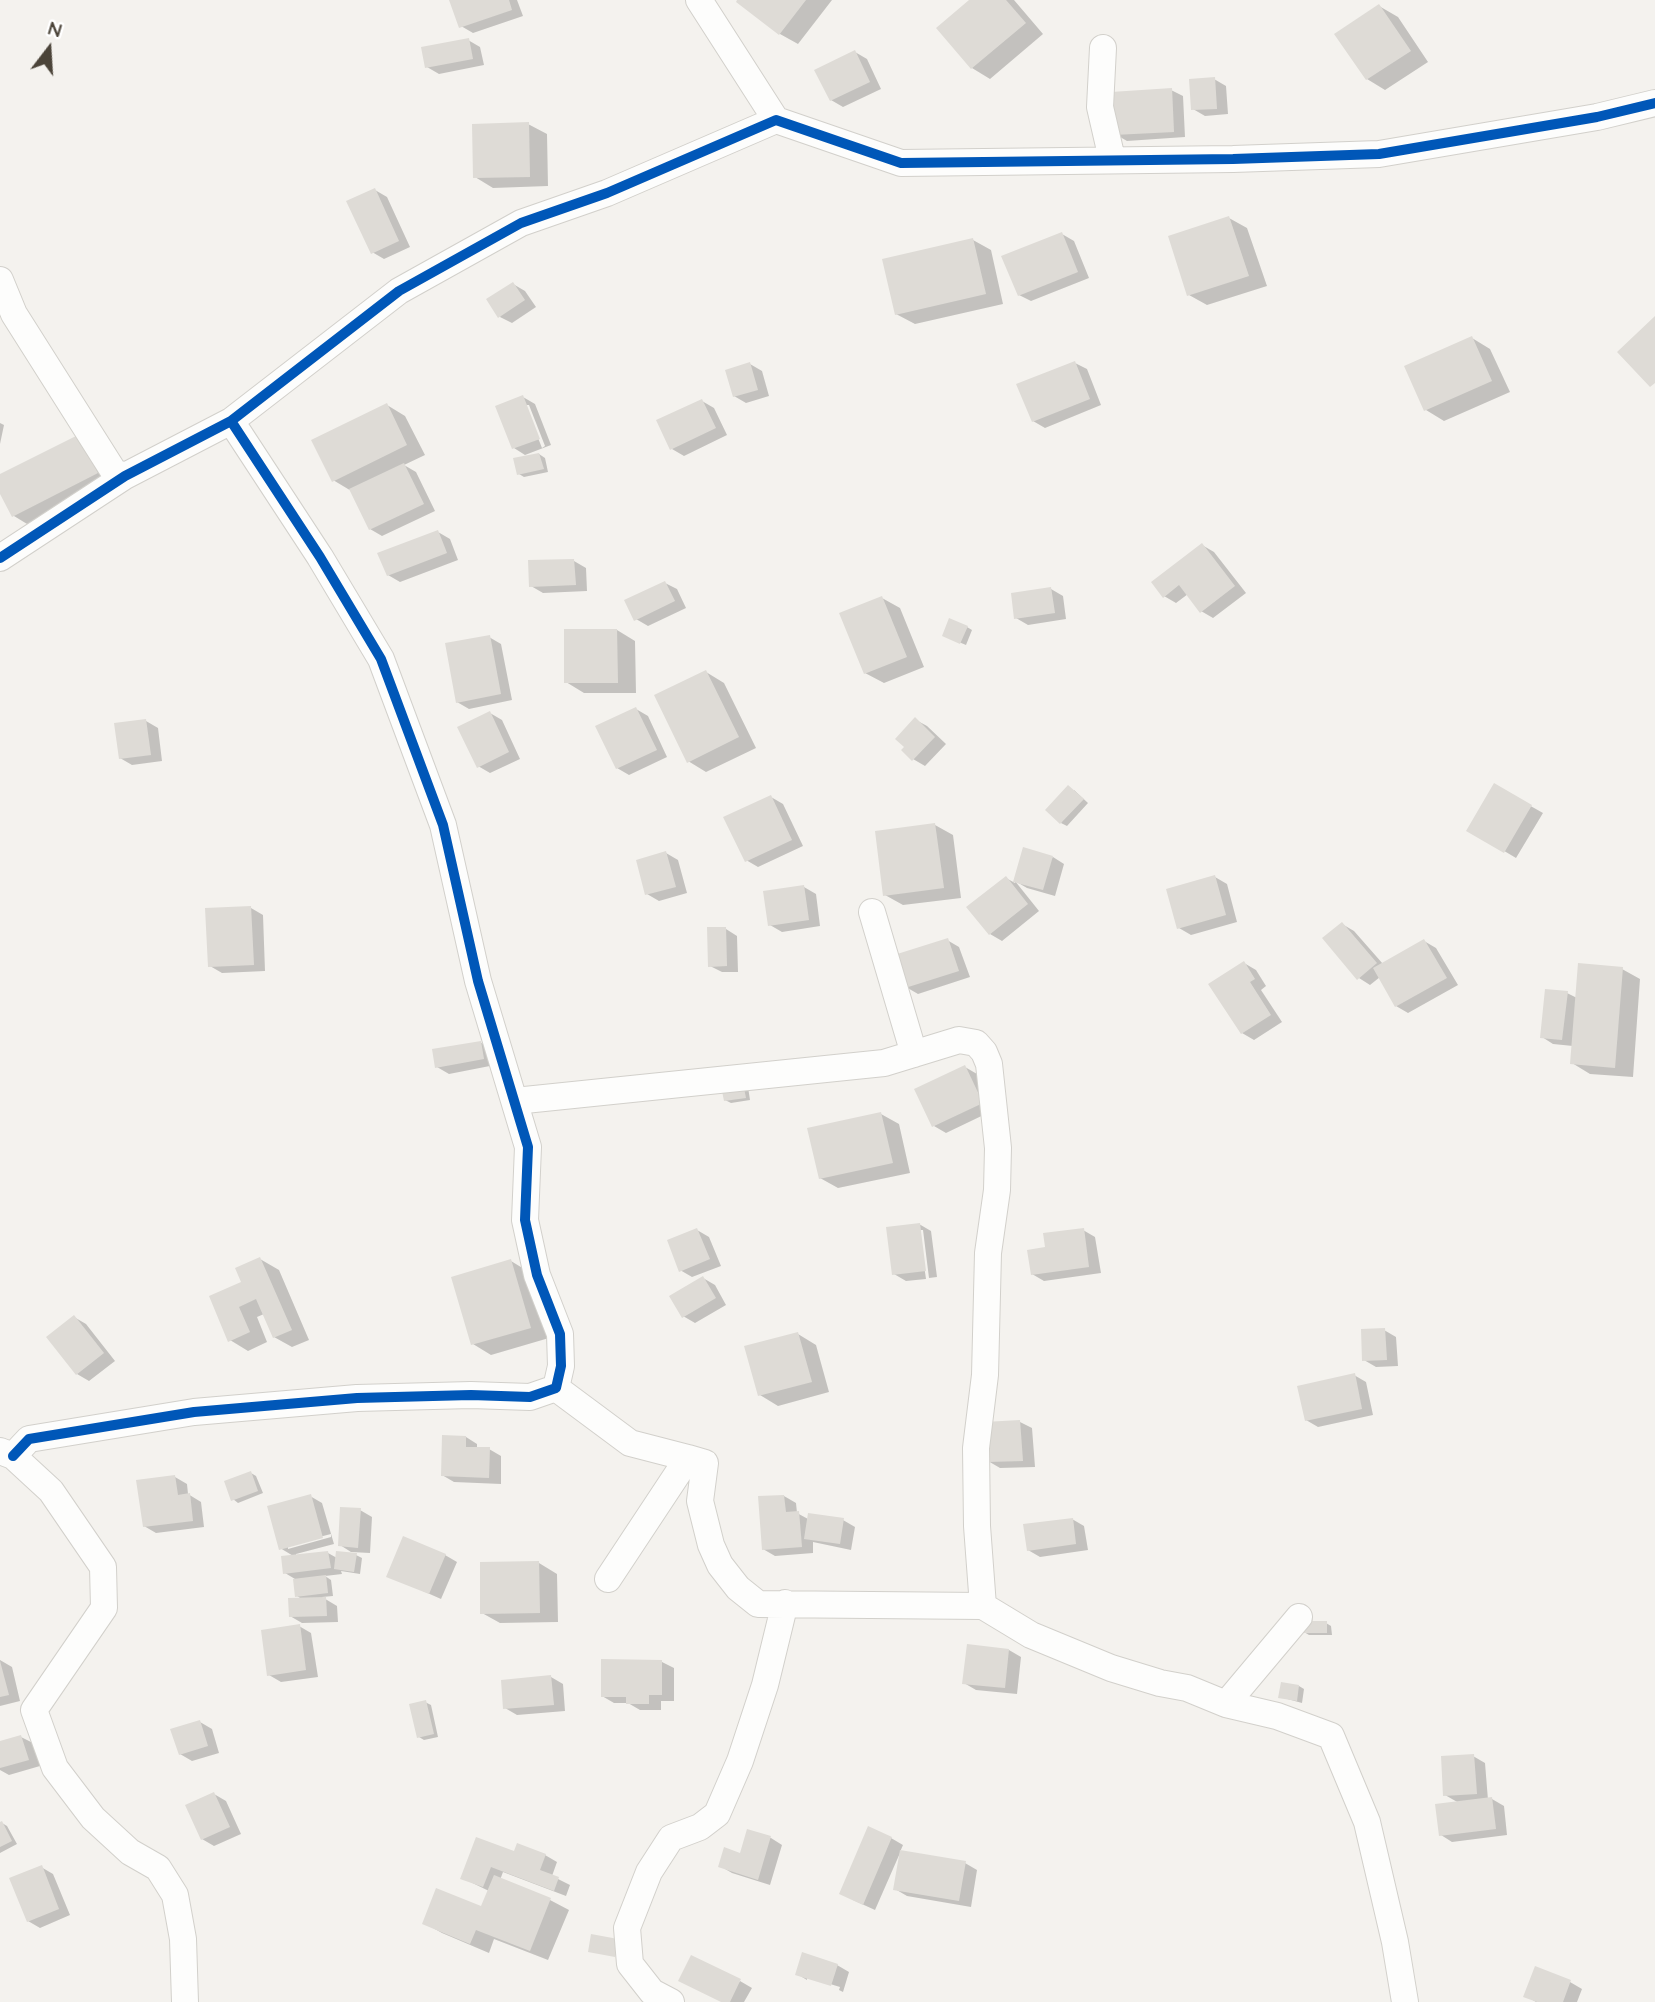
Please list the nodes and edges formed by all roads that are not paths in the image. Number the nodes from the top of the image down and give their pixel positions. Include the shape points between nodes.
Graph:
1 (699, 0) edge
2 (1103, 48) dead end
3 (1655, 103) edge
4 (776, 120) junction
5 (1112, 159) junction
6 (0, 280) edge
7 (231, 421) junction
8 (125, 476) junction
9 (0, 558) edge
10 (872, 912) dead end
11 (914, 1054) junction
12 (515, 1101) junction
13 (556, 1388) junction
14 (6, 1454) edge
15 (688, 1458) junction
16 (608, 1579) dead end
17 (785, 1603) junction
18 (984, 1606) junction
19 (1298, 1617) dead end
20 (1226, 1704) junction
21 (185, 2002) edge
22 (671, 2002) edge
23 (1405, 2002) edge

1 - 4 street
2 - 5 street via 1100,107
3 - 5 street via 1379,155
4 - 5 street via 901,163
4 - 7 street via 607,193 521,223 399,291
6 - 8 street via 15,314 114,472
7 - 8 street
7 - 12 street via 381,659 443,825 478,981
8 - 9 street
10 - 11 street
11 - 12 street via 884,1063
11 - 18 street via 959,1040 976,1043 989,1064 994,1102 997,1190 988,1253 985,1375 976,1448
12 - 13 street via 528,1147 525,1220 537,1275 560,1334
13 - 14 street via 530,1397 357,1398 194,1412 29,1439
13 - 15 street via 630,1443
14 - 21 street via 51,1491 103,1567 104,1608 34,1710 55,1768 93,1818 130,1852 158,1868 174,1895 184,1938
15 - 16 street
15 - 17 street via 705,1463 700,1501 720,1564 758,1604
17 - 18 street
17 - 22 street via 765,1685 718,1814 671,1839 649,1872 627,1928 631,1964 652,1992
18 - 20 street via 1031,1634 1111,1668
19 - 20 street
20 - 23 street via 1331,1736 1367,1822

